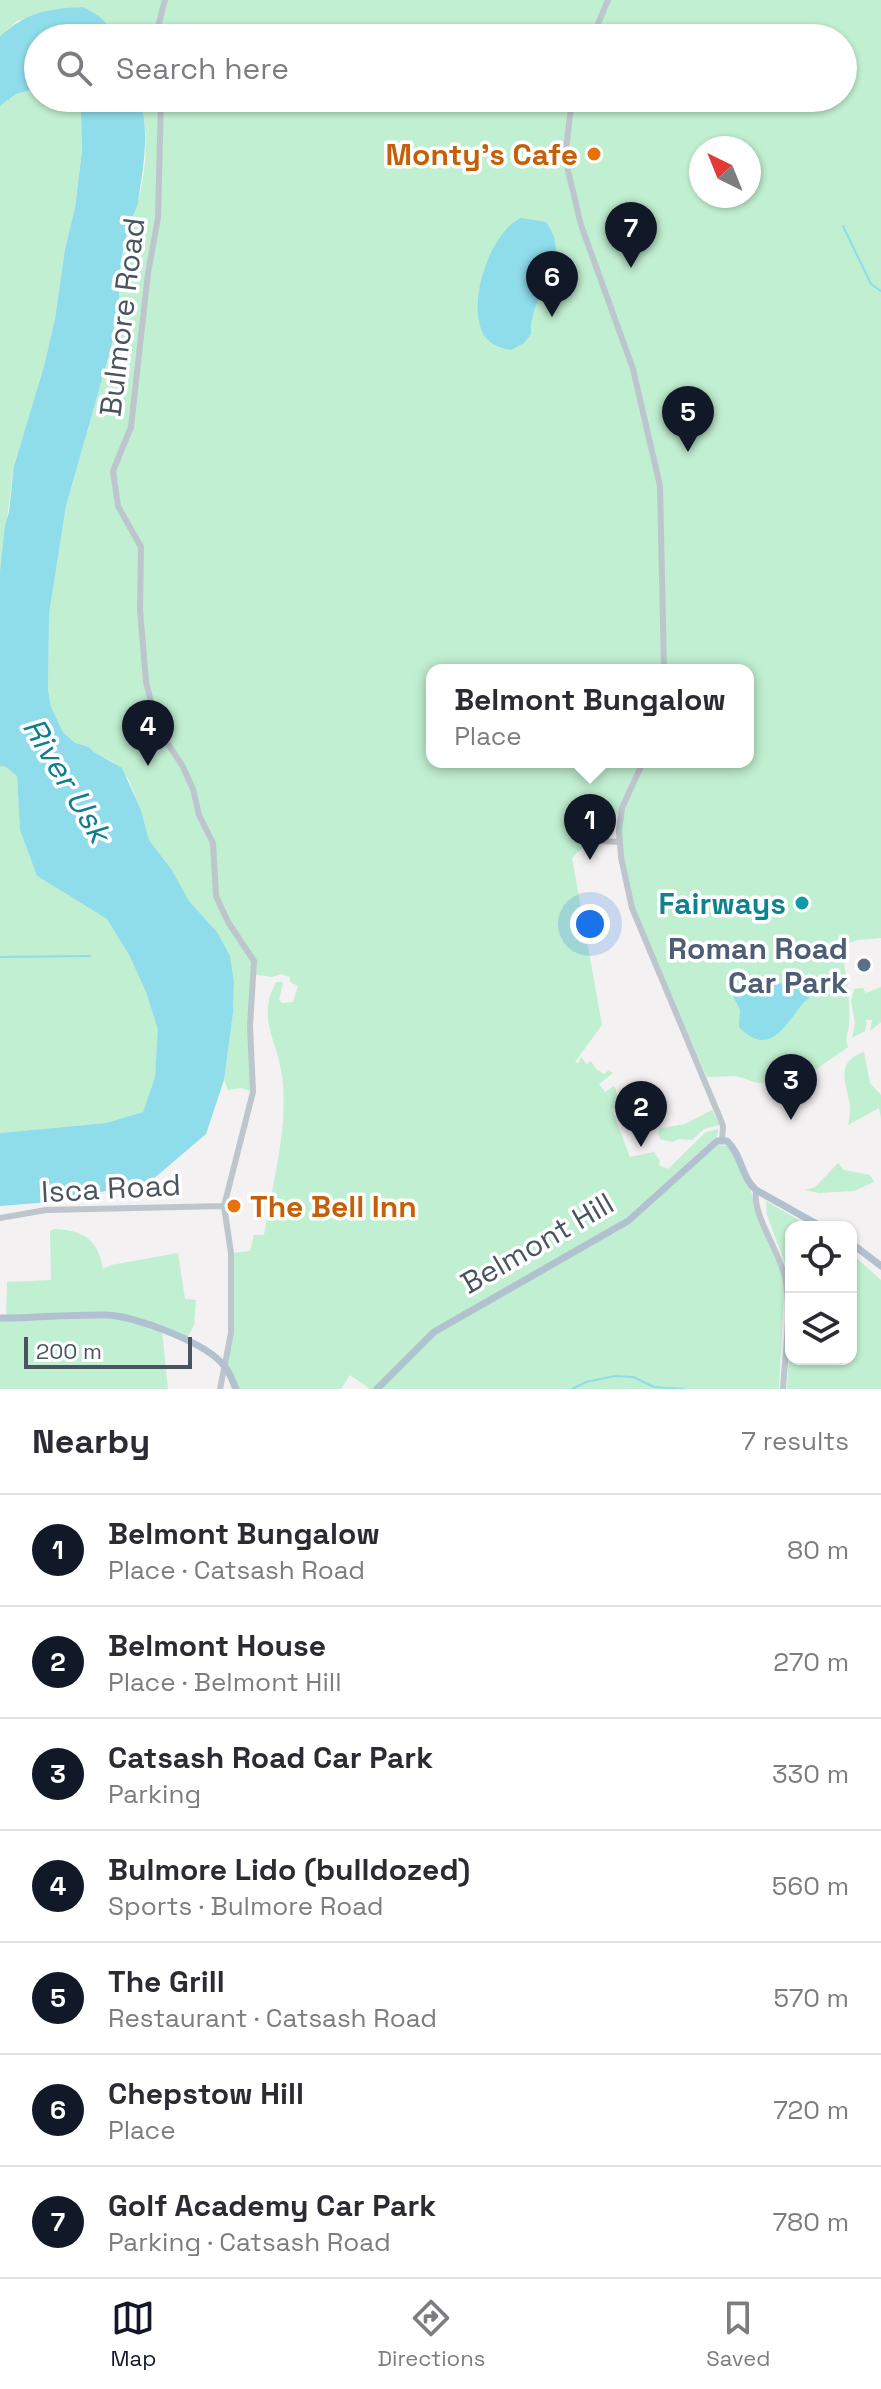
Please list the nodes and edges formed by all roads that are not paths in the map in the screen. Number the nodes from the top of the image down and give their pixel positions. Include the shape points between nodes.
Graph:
1 (165, 0) edge
2 (608, 0) edge
3 (159, 24) edge
4 (598, 24) edge
5 (161, 112) edge
6 (570, 112) edge
7 (664, 664) edge
8 (640, 768) edge
9 (601, 841) dead end
10 (619, 842) junction
11 (722, 1141) junction
12 (756, 1190) junction
13 (224, 1206) junction
14 (0, 1218) edge
15 (811, 1221) edge
16 (857, 1248) edge
17 (881, 1266) edge
18 (0, 1318) edge
19 (224, 1365) junction
20 (220, 1389) edge
21 (236, 1389) edge
22 (377, 1389) edge
23 (783, 1389) edge

1 - 3 street
2 - 4 street
5 - 13 street, Bulmore Road via 158,218 131,427 113,471 118,506 141,547 146,682 158,729 182,765 213,843 216,896 254,961 253,1092
6 - 7 street via 565,158 581,225 633,369 660,486
8 - 10 street via 622,808
9 - 10 street
10 - 11 street via 632,908 723,1126
11 - 12 main road via 732,1145
11 - 22 main road, Belmont Hill via 712,1144 619,1227 434,1332
12 - 15 main road
12 - 23 street via 787,1291
13 - 14 street, Isca Road via 46,1210
13 - 19 street, Bulmore Road via 231,1253 231,1333
16 - 17 main road
18 - 19 main road via 136,1319 186,1340
19 - 20 street, Bulmore Road
19 - 21 main road

